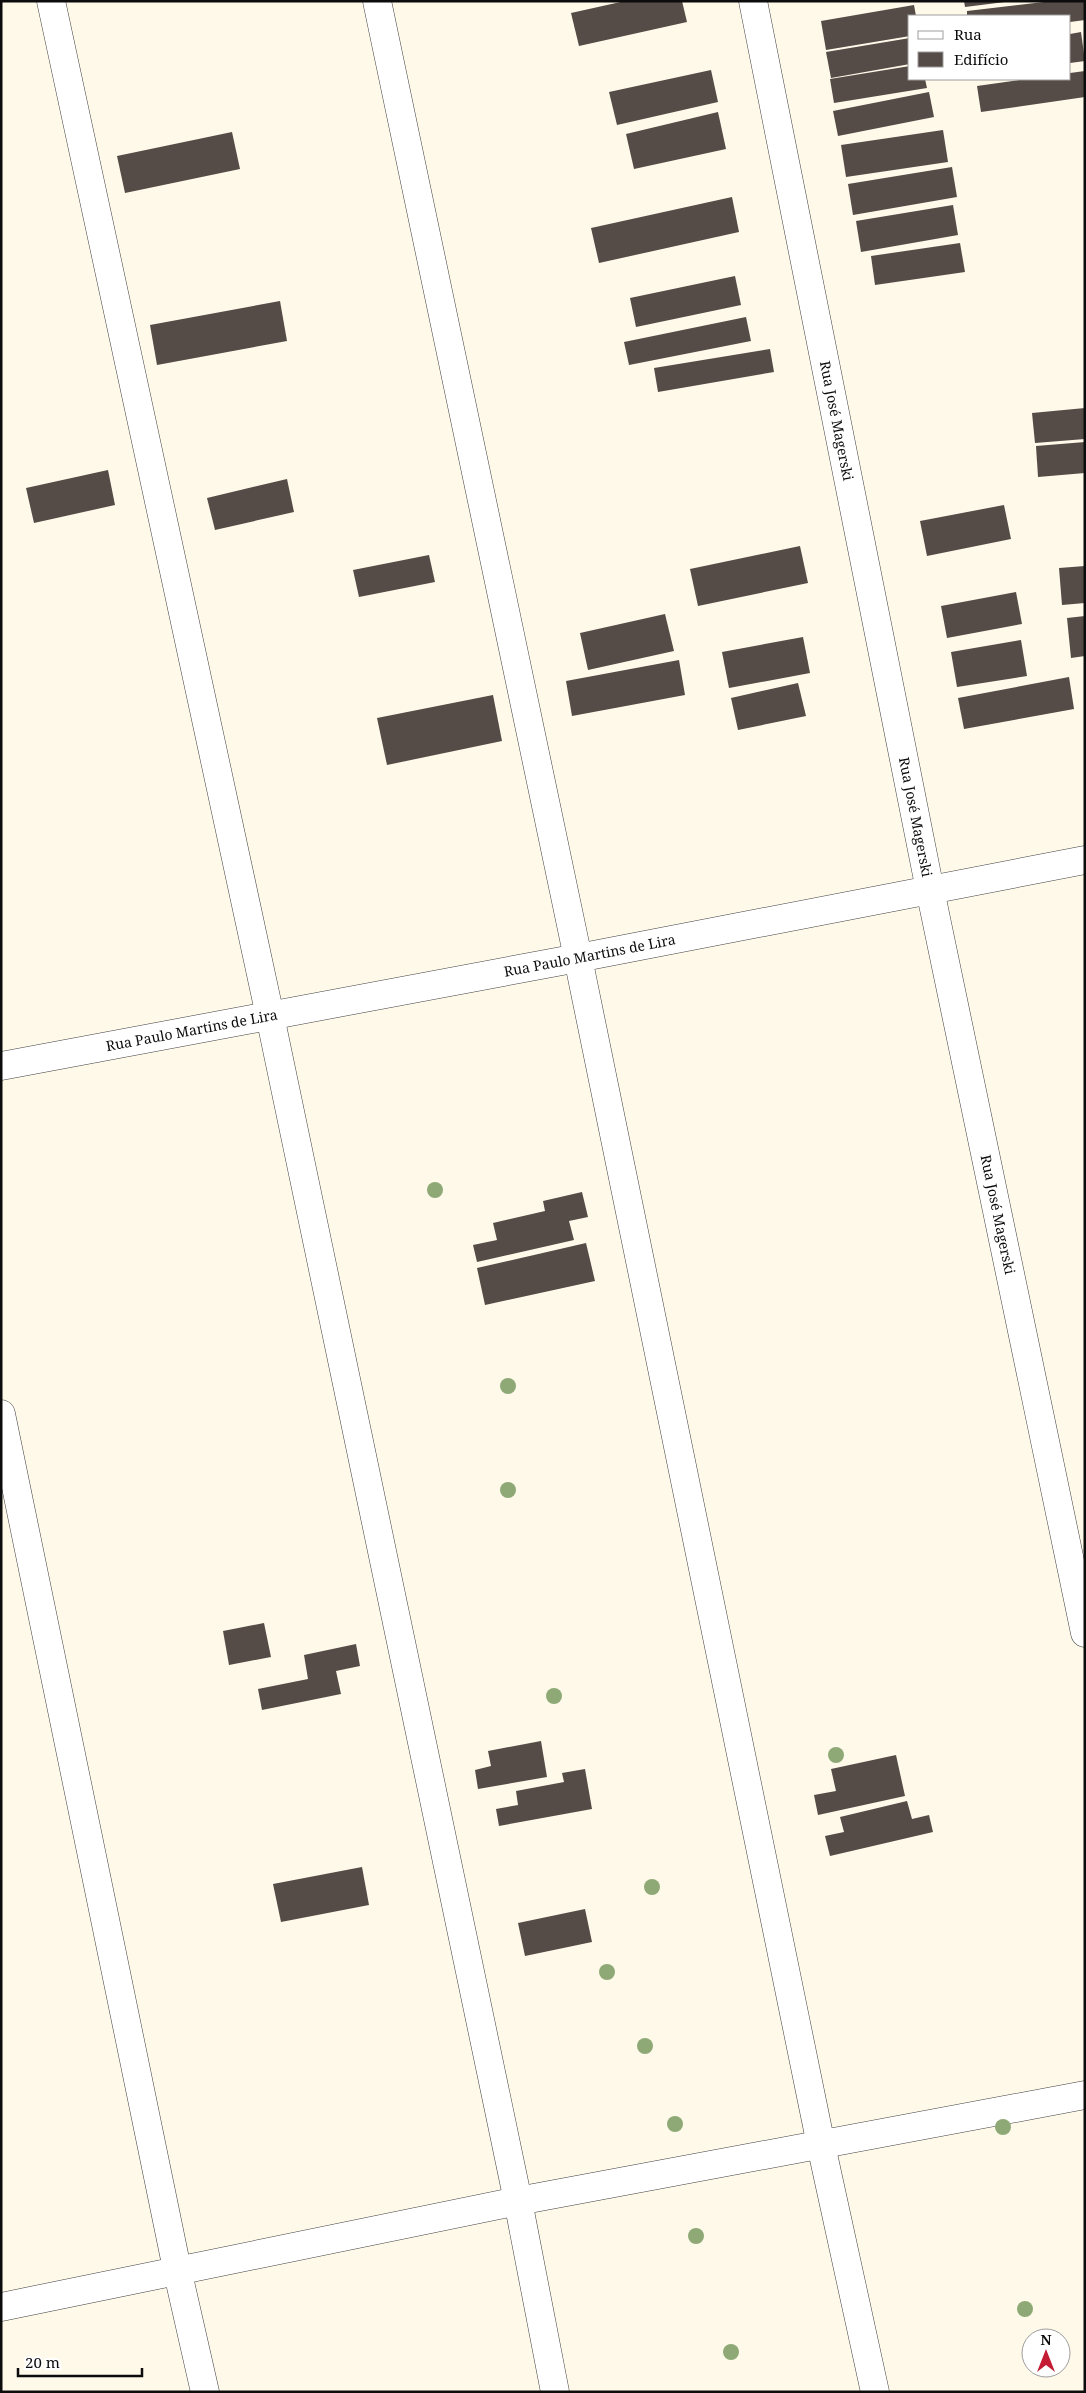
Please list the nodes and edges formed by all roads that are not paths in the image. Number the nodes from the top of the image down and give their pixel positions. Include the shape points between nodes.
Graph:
1 (51, 1) edge
2 (378, 1) edge
3 (753, 1) edge
4 (1085, 860) edge
5 (931, 890) junction
6 (578, 958) junction
7 (270, 1016) junction
8 (1, 1066) edge
9 (1, 1414) edge
10 (1085, 1633) edge
11 (1085, 2095) edge
12 (821, 2145) junction
13 (518, 2201) junction
14 (177, 2269) junction
15 (1, 2307) edge
16 (205, 2392) edge
17 (555, 2392) edge
18 (875, 2392) edge

1 - 7 street
2 - 6 street
3 - 5 street, Rua José Magerski
4 - 5 street, Rua Paulo Martins de Lira
5 - 6 street, Rua Paulo Martins de Lira
5 - 10 street, Rua José Magerski
6 - 7 street, Rua Paulo Martins de Lira
6 - 12 street
7 - 8 street, Rua Paulo Martins de Lira
7 - 13 street
9 - 14 street
11 - 12 street
12 - 13 street
12 - 18 street
13 - 14 street
13 - 17 street
14 - 15 street
14 - 16 street

